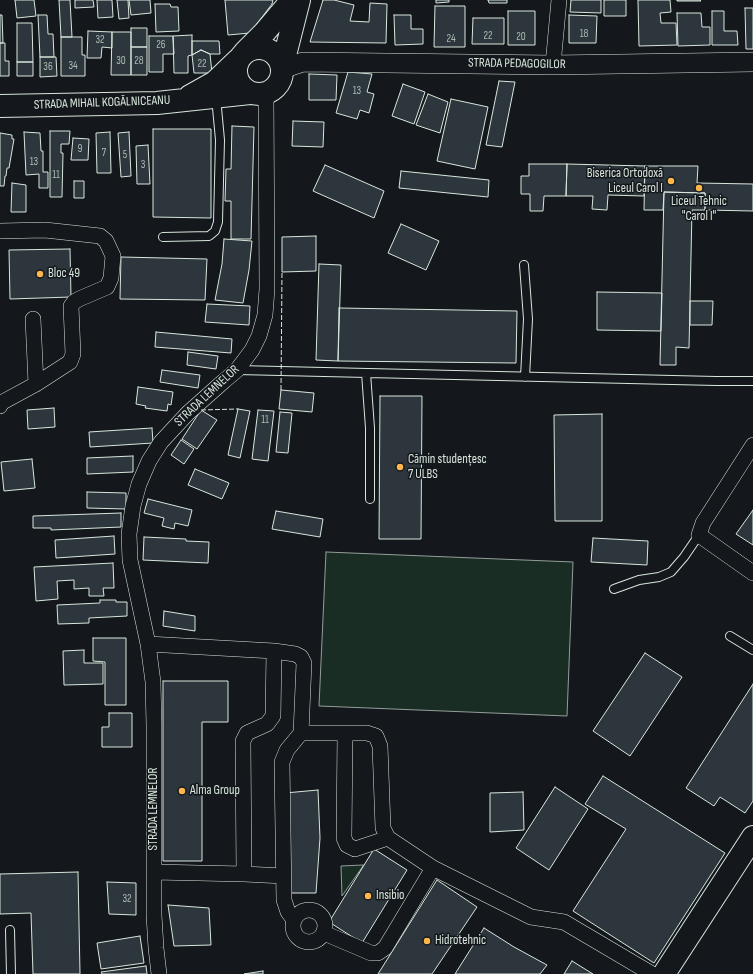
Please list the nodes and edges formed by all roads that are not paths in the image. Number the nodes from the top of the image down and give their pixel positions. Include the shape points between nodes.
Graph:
1 (292, 0) edge
2 (299, 0) edge
3 (559, 0) edge
4 (242, 56) junction
5 (753, 62) edge
6 (553, 65) junction
7 (282, 68) junction
8 (258, 93) junction
9 (216, 96) junction
10 (182, 100) junction
11 (0, 106) edge
12 (0, 231) edge
13 (163, 237) dead end
14 (524, 265) dead end
15 (33, 319) dead end
16 (237, 370) junction
17 (366, 373) junction
18 (525, 377) junction
19 (753, 381) edge
20 (36, 384) junction
21 (0, 404) edge
22 (753, 445) edge
23 (370, 499) dead end
24 (699, 535) junction
25 (753, 573) edge
26 (614, 589) dead end
27 (730, 636) dead end
28 (148, 644) junction
29 (753, 650) edge
30 (274, 651) junction
31 (300, 733) junction
32 (345, 734) junction
33 (753, 837) edge
34 (388, 838) junction
35 (434, 868) junction
36 (154, 872) junction
37 (244, 874) junction
38 (284, 876) junction
39 (294, 920) junction
40 (10, 930) dead end
41 (324, 933) junction
42 (11, 974) edge
43 (159, 974) edge
44 (652, 974) edge
45 (664, 974) edge

1 - 4 main road, STRADA MIHAIL KOGĂLNICEANU
2 - 7 main road
3 - 6 street
4 - 7 main road via 259,47 266,48 277,56
4 - 8 main road via 235,67 238,83 243,89
4 - 10 main road, STRADA MIHAIL KOGĂLNICEANU via 215,82
5 - 6 street, STRADA PEDAGOGILOR
6 - 7 street, STRADA PEDAGOGILOR via 303,62
7 - 8 main road via 282,77 273,90
8 - 9 main road
8 - 16 street, STRADA LEMNELOR via 267,289 260,336
9 - 10 main road
9 - 13 lane via 220,140 218,222 215,231 208,236
10 - 11 main road, STRADA MIHAIL KOGĂLNICEANU
12 - 20 street via 46,230 100,236 113,256 112,278 107,287 79,299 71,306 74,354 70,362
14 - 18 lane via 528,319
15 - 20 street
16 - 17 lane
16 - 28 street, STRADA LEMNELOR via 171,430 149,461 139,484 129,534 130,560
17 - 18 lane
17 - 23 lane via 370,428
18 - 19 lane
20 - 21 street
22 - 24 street via 703,523
24 - 25 street
24 - 26 lane via 671,572
27 - 29 lane
28 - 30 street
28 - 36 street, STRADA LEMNELOR via 153,682
30 - 31 street via 295,654 304,663
30 - 37 street via 273,716 267,724 247,733 243,741
31 - 32 street
31 - 38 street via 287,750 282,762
32 - 34 street via 367,733 376,736 380,746 383,828
32 - 34 street via 344,838 347,845 355,849
33 - 45 main road
34 - 35 street
35 - 41 street via 385,948 371,954
35 - 44 street via 531,917 564,922
36 - 37 street
36 - 43 street, STRADA LEMNELOR via 154,915
37 - 38 street
38 - 39 street via 284,900
39 - 41 street via 303,911 316,911 324,920
39 - 41 street via 294,933 302,942 315,942
40 - 42 lane

